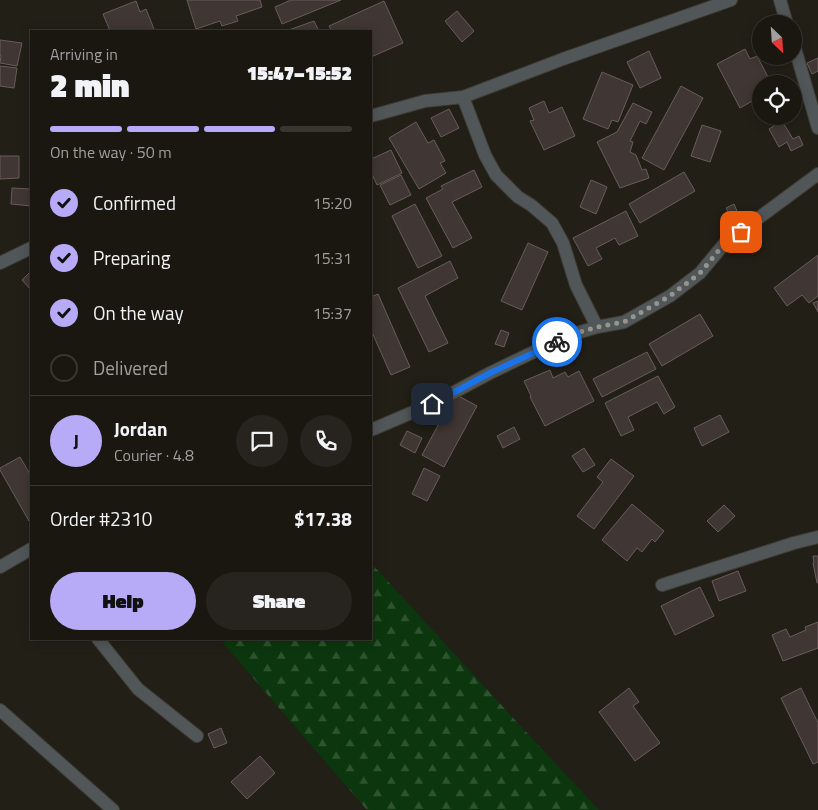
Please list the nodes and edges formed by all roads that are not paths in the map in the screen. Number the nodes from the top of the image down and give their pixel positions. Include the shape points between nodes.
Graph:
1 (731, 0) edge
2 (780, 0) edge
3 (784, 15) edge
4 (800, 65) edge
5 (463, 97) junction
6 (372, 116) edge
7 (818, 128) edge
8 (818, 174) edge
9 (30, 248) edge
10 (0, 263) edge
11 (597, 327) junction
12 (372, 430) edge
13 (818, 537) edge
14 (30, 550) edge
15 (0, 567) edge
16 (662, 585) dead end
17 (99, 640) edge
18 (0, 710) edge
19 (198, 736) dead end
20 (113, 810) edge

1 - 5 street
2 - 3 street
4 - 7 street
5 - 6 street via 425,101
5 - 11 street via 484,155 496,175 552,223 563,243 576,285
8 - 11 street via 725,243 700,273 670,296 624,322
9 - 10 street
11 - 12 street via 567,336 432,404
13 - 16 street
14 - 15 street
17 - 19 street via 138,689
18 - 20 street

